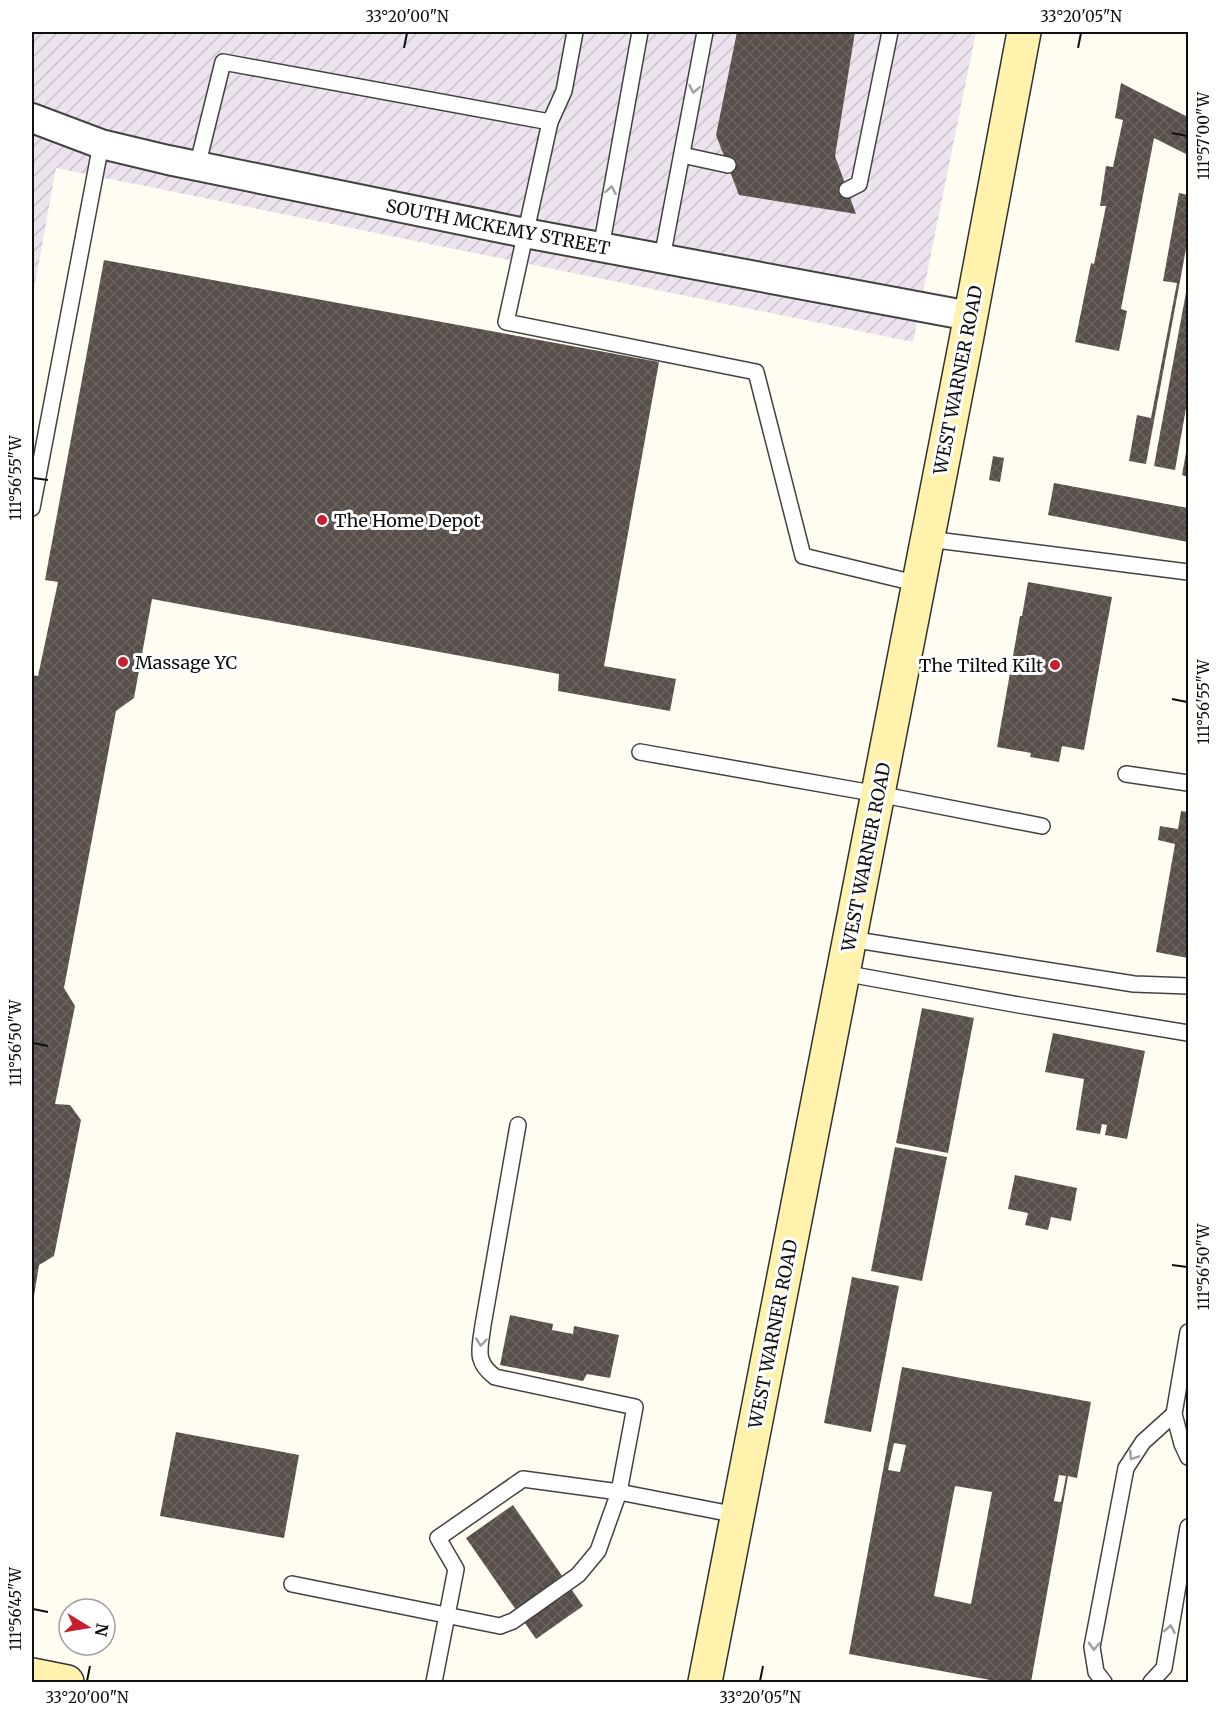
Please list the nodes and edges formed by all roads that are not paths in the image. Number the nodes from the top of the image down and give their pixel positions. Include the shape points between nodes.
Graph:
1 (575, 32) edge
2 (640, 32) edge
3 (705, 32) edge
4 (890, 32) edge
5 (1024, 32) edge
6 (32, 118) edge
7 (550, 122) junction
8 (102, 144) junction
9 (681, 155) junction
10 (728, 165) dead end
11 (196, 166) junction
12 (847, 190) dead end
13 (525, 233) junction
14 (601, 248) junction
15 (662, 258) junction
16 (970, 316) junction
17 (32, 508) edge
18 (928, 539) junction
19 (1188, 572) edge
20 (919, 584) junction
21 (640, 752) dead end
22 (1126, 774) dead end
23 (1188, 783) edge
24 (878, 794) junction
25 (1042, 826) dead end
26 (850, 939) junction
27 (843, 973) junction
28 (1188, 986) edge
29 (1188, 1033) edge
30 (518, 1125) dead end
31 (1188, 1332) edge
32 (1174, 1414) junction
33 (1188, 1457) edge
34 (619, 1492) junction
35 (737, 1515) junction
36 (1188, 1527) edge
37 (292, 1584) dead end
38 (447, 1615) junction
39 (32, 1675) edge
40 (67, 1683) edge
41 (434, 1683) edge
42 (705, 1683) edge
43 (1104, 1683) edge
44 (1151, 1683) edge

1 - 7 lane via 564,91
14 -> 2 lane
3 -> 9 lane
4 - 12 lane via 859,184
5 - 16 main road, WEST WARNER ROAD
6 - 8 street, SOUTH MCKEMY STREET
7 - 11 lane via 223,62
7 - 13 lane
8 - 11 street, SOUTH MCKEMY STREET
8 - 17 lane
9 - 10 lane
9 - 15 lane
11 - 13 street, SOUTH MCKEMY STREET
13 - 14 street, SOUTH MCKEMY STREET
13 - 20 lane via 506,322 756,372 803,556
14 - 15 street, SOUTH MCKEMY STREET
15 - 16 street, SOUTH MCKEMY STREET
16 - 18 main road, WEST WARNER ROAD
18 - 19 lane
18 - 20 main road, WEST WARNER ROAD
20 - 24 main road, WEST WARNER ROAD
21 - 24 lane
22 - 23 lane
24 - 25 lane
24 - 26 main road, WEST WARNER ROAD
26 - 27 main road, WEST WARNER ROAD
26 - 28 lane via 1134,984
27 - 29 lane
27 - 35 main road, WEST WARNER ROAD
30 -> 34 lane via 479,1355 484,1369 495,1377 635,1407
31 - 32 lane
32 - 33 lane
32 -> 43 lane via 1143,1442 1126,1468 1092,1647 1096,1672
34 - 35 lane
34 - 38 lane via 598,1551 578,1575 513,1622 500,1626
34 - 38 lane via 523,1479 438,1538 456,1569
35 - 42 main road, WEST WARNER ROAD
44 -> 36 lane via 1164,1668
37 - 38 lane
38 - 41 lane
39 - 40 main road

